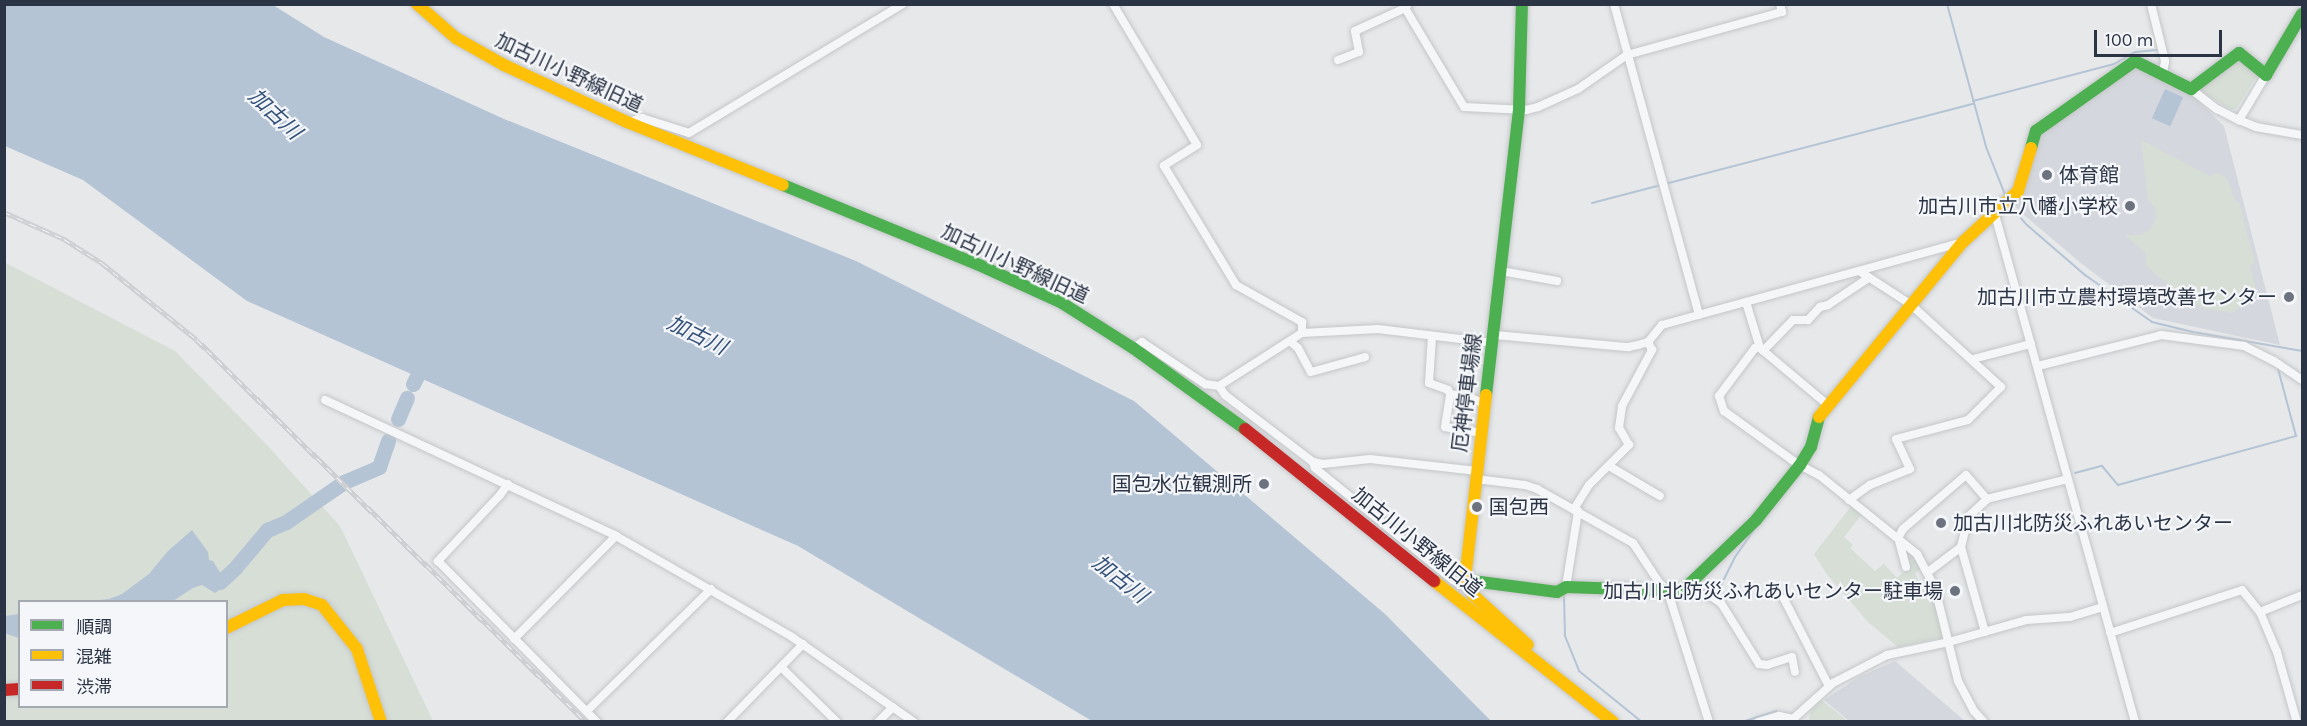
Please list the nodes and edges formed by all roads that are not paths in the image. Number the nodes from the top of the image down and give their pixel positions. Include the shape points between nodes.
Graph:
1 (417, 4) edge
2 (903, 4) edge
3 (1113, 4) edge
4 (1522, 4) edge
5 (1614, 4) edge
6 (1780, 4) edge
7 (2151, 4) edge
8 (1407, 6) edge
9 (2302, 14) edge
10 (1627, 55) junction
11 (1338, 60) dead end
12 (2163, 73) junction
13 (2266, 75) junction
14 (2191, 90) junction
15 (1519, 109) junction
16 (2239, 120) junction
17 (627, 122) junction
18 (2302, 135) edge
19 (2003, 204) junction
20 (1963, 242) junction
21 (1501, 271) junction
22 (1861, 272) junction
23 (1868, 279) junction
24 (1557, 281) dead end
25 (1746, 302) junction
26 (1910, 304) junction
27 (1700, 315) junction
28 (1302, 333) junction
29 (1432, 336) junction
30 (1494, 339) junction
31 (1291, 342) junction
32 (1648, 342) junction
33 (2031, 344) junction
34 (1133, 348) junction
35 (1761, 349) junction
36 (1365, 357) dead end
37 (1973, 359) junction
38 (2038, 366) junction
39 (2302, 380) edge
40 (1219, 386) junction
41 (1450, 394) junction
42 (325, 400) dead end
43 (1486, 405) junction
44 (1827, 405) junction
45 (1482, 433) junction
46 (1313, 462) junction
47 (1800, 465) junction
48 (1609, 466) junction
49 (1477, 475) junction
50 (2068, 479) junction
51 (508, 484) junction
52 (1660, 496) dead end
53 (1987, 499) junction
54 (1850, 500) junction
55 (1576, 510) junction
56 (616, 536) junction
57 (1898, 538) junction
58 (1961, 547) junction
59 (1906, 567) dead end
60 (1928, 573) junction
61 (1466, 584) junction
62 (1566, 587) junction
63 (711, 589) junction
64 (1667, 589) junction
65 (1682, 591) junction
66 (2302, 594) edge
67 (1784, 599) dead end
68 (2103, 607) junction
69 (2260, 612) junction
70 (228, 626) edge
71 (1984, 632) junction
72 (2110, 633) junction
73 (514, 639) junction
74 (1949, 642) junction
75 (803, 644) junction
76 (1537, 662) junction
77 (781, 667) junction
78 (1796, 672) dead end
79 (1828, 686) junction
80 (893, 707) junction
81 (587, 711) junction
82 (2296, 719) edge
83 (1793, 721) edge
84 (381, 722) edge
85 (597, 722) edge
86 (728, 722) edge
87 (837, 722) edge
88 (878, 722) edge
89 (914, 722) edge
90 (1613, 722) edge
91 (1709, 722) edge
92 (1758, 722) edge
93 (1984, 722) edge
94 (2135, 722) edge

1 - 17 street, 加古川小野線旧道 via 479,52
2 - 17 street via 690,133 642,118
3 - 28 street via 1197,145 1164,165 1236,285 1302,322
4 - 15 street, 厄神停車場線
5 - 10 street
6 - 10 street via 1782,12
7 - 12 street via 2165,61
8 - 11 street via 1355,31 1359,52
8 - 15 street via 1464,107
9 - 13 street
10 - 15 street via 1578,89 1538,107
10 - 27 street
12 - 14 street
12 - 19 street via 2135,61 2036,131 2018,191
13 - 14 street via 2239,53
13 - 16 street
14 - 16 street
15 - 21 street, 厄神停車場線
16 - 18 street
17 - 34 street, 加古川小野線旧道 via 977,264 1062,303
19 - 20 street
19 - 33 street
20 - 22 street
20 - 26 street
21 - 24 street
21 - 30 street, 厄神停車場線
22 - 23 street
22 - 25 street
23 - 26 street
23 - 35 street via 1820,307 1808,320 1793,320
25 - 27 street
25 - 35 street
26 - 37 street
26 - 44 street via 1878,349
27 - 32 street via 1662,325
28 - 29 street via 1378,329
28 - 31 street
29 - 30 street
29 - 41 street via 1429,383
30 - 32 street via 1628,347
30 - 43 street, 厄神停車場線
31 - 36 street via 1311,372
31 - 40 street
32 - 48 street via 1652,350 1622,406 1619,428 1629,446
33 - 37 street
33 - 38 street
34 - 40 street via 1142,342 1205,384
34 - 76 street, 加古川小野線旧道 via 1270,447
35 - 44 street
35 - 47 street via 1755,348 1719,396 1724,411
37 - 54 street via 2001,387 1968,420 1896,439 1910,470 1870,484
38 - 39 street via 2161,335 2244,346
38 - 50 street
40 - 46 street via 1225,396
41 - 43 street
41 - 45 street via 1445,428
42 - 51 street
43 - 45 street, 厄神停車場線
44 - 47 street
45 - 49 street, 厄神停車場線
46 - 49 street via 1370,459
46 - 61 street via 1315,468 1453,580
47 - 54 street
47 - 65 street via 1748,529
48 - 52 street
48 - 55 street via 1589,485
49 - 55 street via 1525,485
49 - 61 street, 厄神停車場線
50 - 53 street
50 - 68 street
51 - 56 street
51 - 73 street via 438,561
53 - 57 street via 1966,475 1903,529
53 - 58 street via 1969,516
54 - 57 street
55 - 62 street
55 - 64 street via 1633,543
56 - 63 street
56 - 73 street
57 - 59 street
57 - 60 street via 1917,554
58 - 60 street
58 - 71 street
60 - 74 street
61 - 62 street via 1557,592
61 - 76 street via 1534,651
62 - 64 street
63 - 75 street
63 - 81 street
64 - 65 street
64 - 91 street
65 - 78 street via 1713,597 1721,603 1759,664 1792,657
66 - 69 street
67 - 79 street
68 - 71 street via 2070,617 2026,620
68 - 72 street
69 - 72 street via 2242,590
69 - 82 street via 2277,652
70 - 84 street via 283,600 304,598 322,604 357,649
71 - 74 street
72 - 94 street
73 - 81 street
74 - 79 street via 1887,655
74 - 93 street via 1964,695
75 - 77 street
75 - 80 street
76 - 90 street
77 - 86 street
77 - 87 street
79 - 83 street
80 - 88 street
80 - 89 street
81 - 85 street
83 - 92 street via 1779,716

